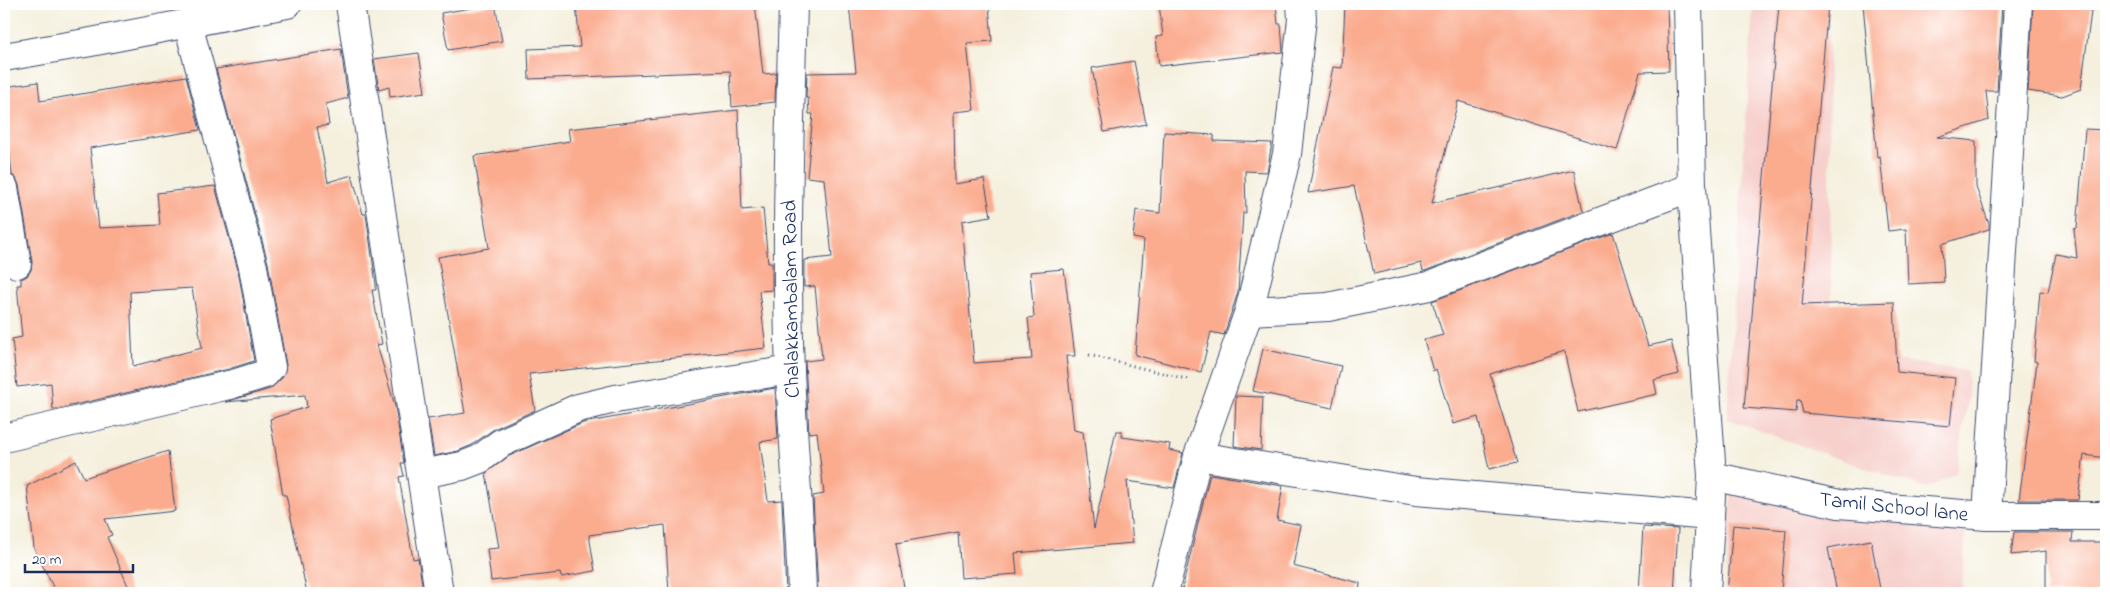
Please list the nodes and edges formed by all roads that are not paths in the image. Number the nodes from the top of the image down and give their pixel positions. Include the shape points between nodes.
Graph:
1 (287, 4) edge
2 (350, 4) edge
3 (793, 4) edge
4 (1301, 4) edge
5 (1688, 4) edge
6 (2018, 4) edge
7 (188, 24) junction
8 (4, 57) edge
9 (1692, 187) junction
10 (4, 188) edge
11 (17, 264) dead end
12 (1249, 311) junction
13 (790, 370) junction
14 (4, 438) edge
15 (1198, 456) junction
16 (422, 474) junction
17 (1712, 476) junction
18 (1710, 516) junction
19 (1987, 516) junction
20 (2106, 516) edge
21 (439, 593) edge
22 (802, 593) edge
23 (1164, 593) edge
24 (1706, 593) edge

1 - 7 street
2 - 16 street
3 - 13 street, Chalakkambalam Road via 788,231
4 - 12 street via 1287,154
5 - 9 street
6 - 19 street
7 - 8 street
7 - 14 street via 253,267 271,367 264,374 233,384
9 - 12 street via 1429,286 1328,307
9 - 17 street
10 - 11 street
12 - 15 street
13 - 16 street via 578,408 501,443 480,459
13 - 22 street, Chalakkambalam Road
15 - 18 street via 1416,491
15 - 23 street
16 - 21 street
17 - 18 street
17 - 19 street, Tamil School lane via 1839,504
18 - 24 street
19 - 20 street, Tamil School lane

